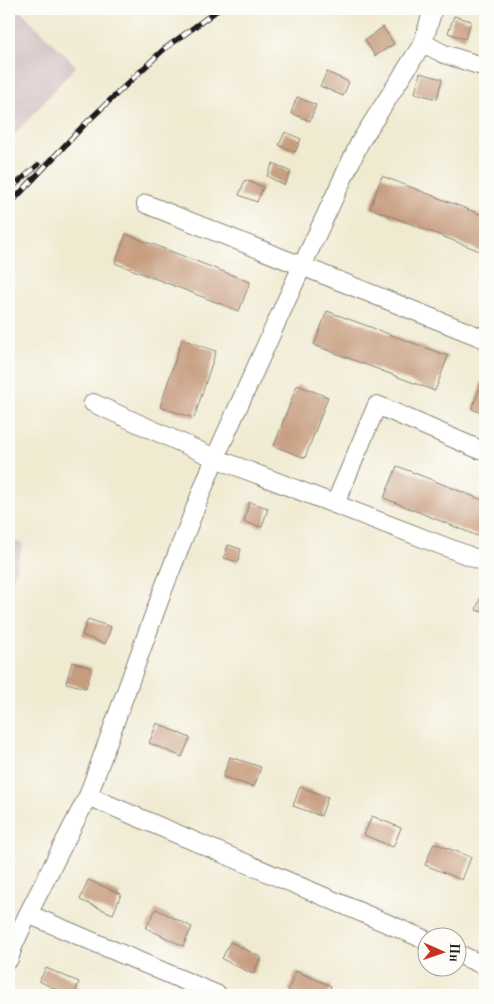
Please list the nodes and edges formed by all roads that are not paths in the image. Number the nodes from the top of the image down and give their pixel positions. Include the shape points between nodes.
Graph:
1 (434, 9) edge
2 (423, 43) junction
3 (485, 67) edge
4 (146, 204) dead end
5 (302, 266) junction
6 (485, 339) edge
7 (93, 403) dead end
8 (478, 449) dead end
9 (215, 458) junction
10 (335, 504) junction
11 (485, 562) edge
12 (88, 796) junction
13 (28, 914) junction
14 (416, 936) edge
15 (466, 957) edge
16 (9, 959) edge
17 (485, 966) edge
18 (218, 995) edge

1 - 2 street
2 - 3 street via 444,54
2 - 5 street via 360,142
4 - 5 street
5 - 6 street
5 - 9 street
7 - 9 street
8 - 10 street via 377,405
9 - 10 street
9 - 12 street
10 - 11 street
12 - 13 street
12 - 14 street
13 - 16 street
13 - 18 street
15 - 17 street

